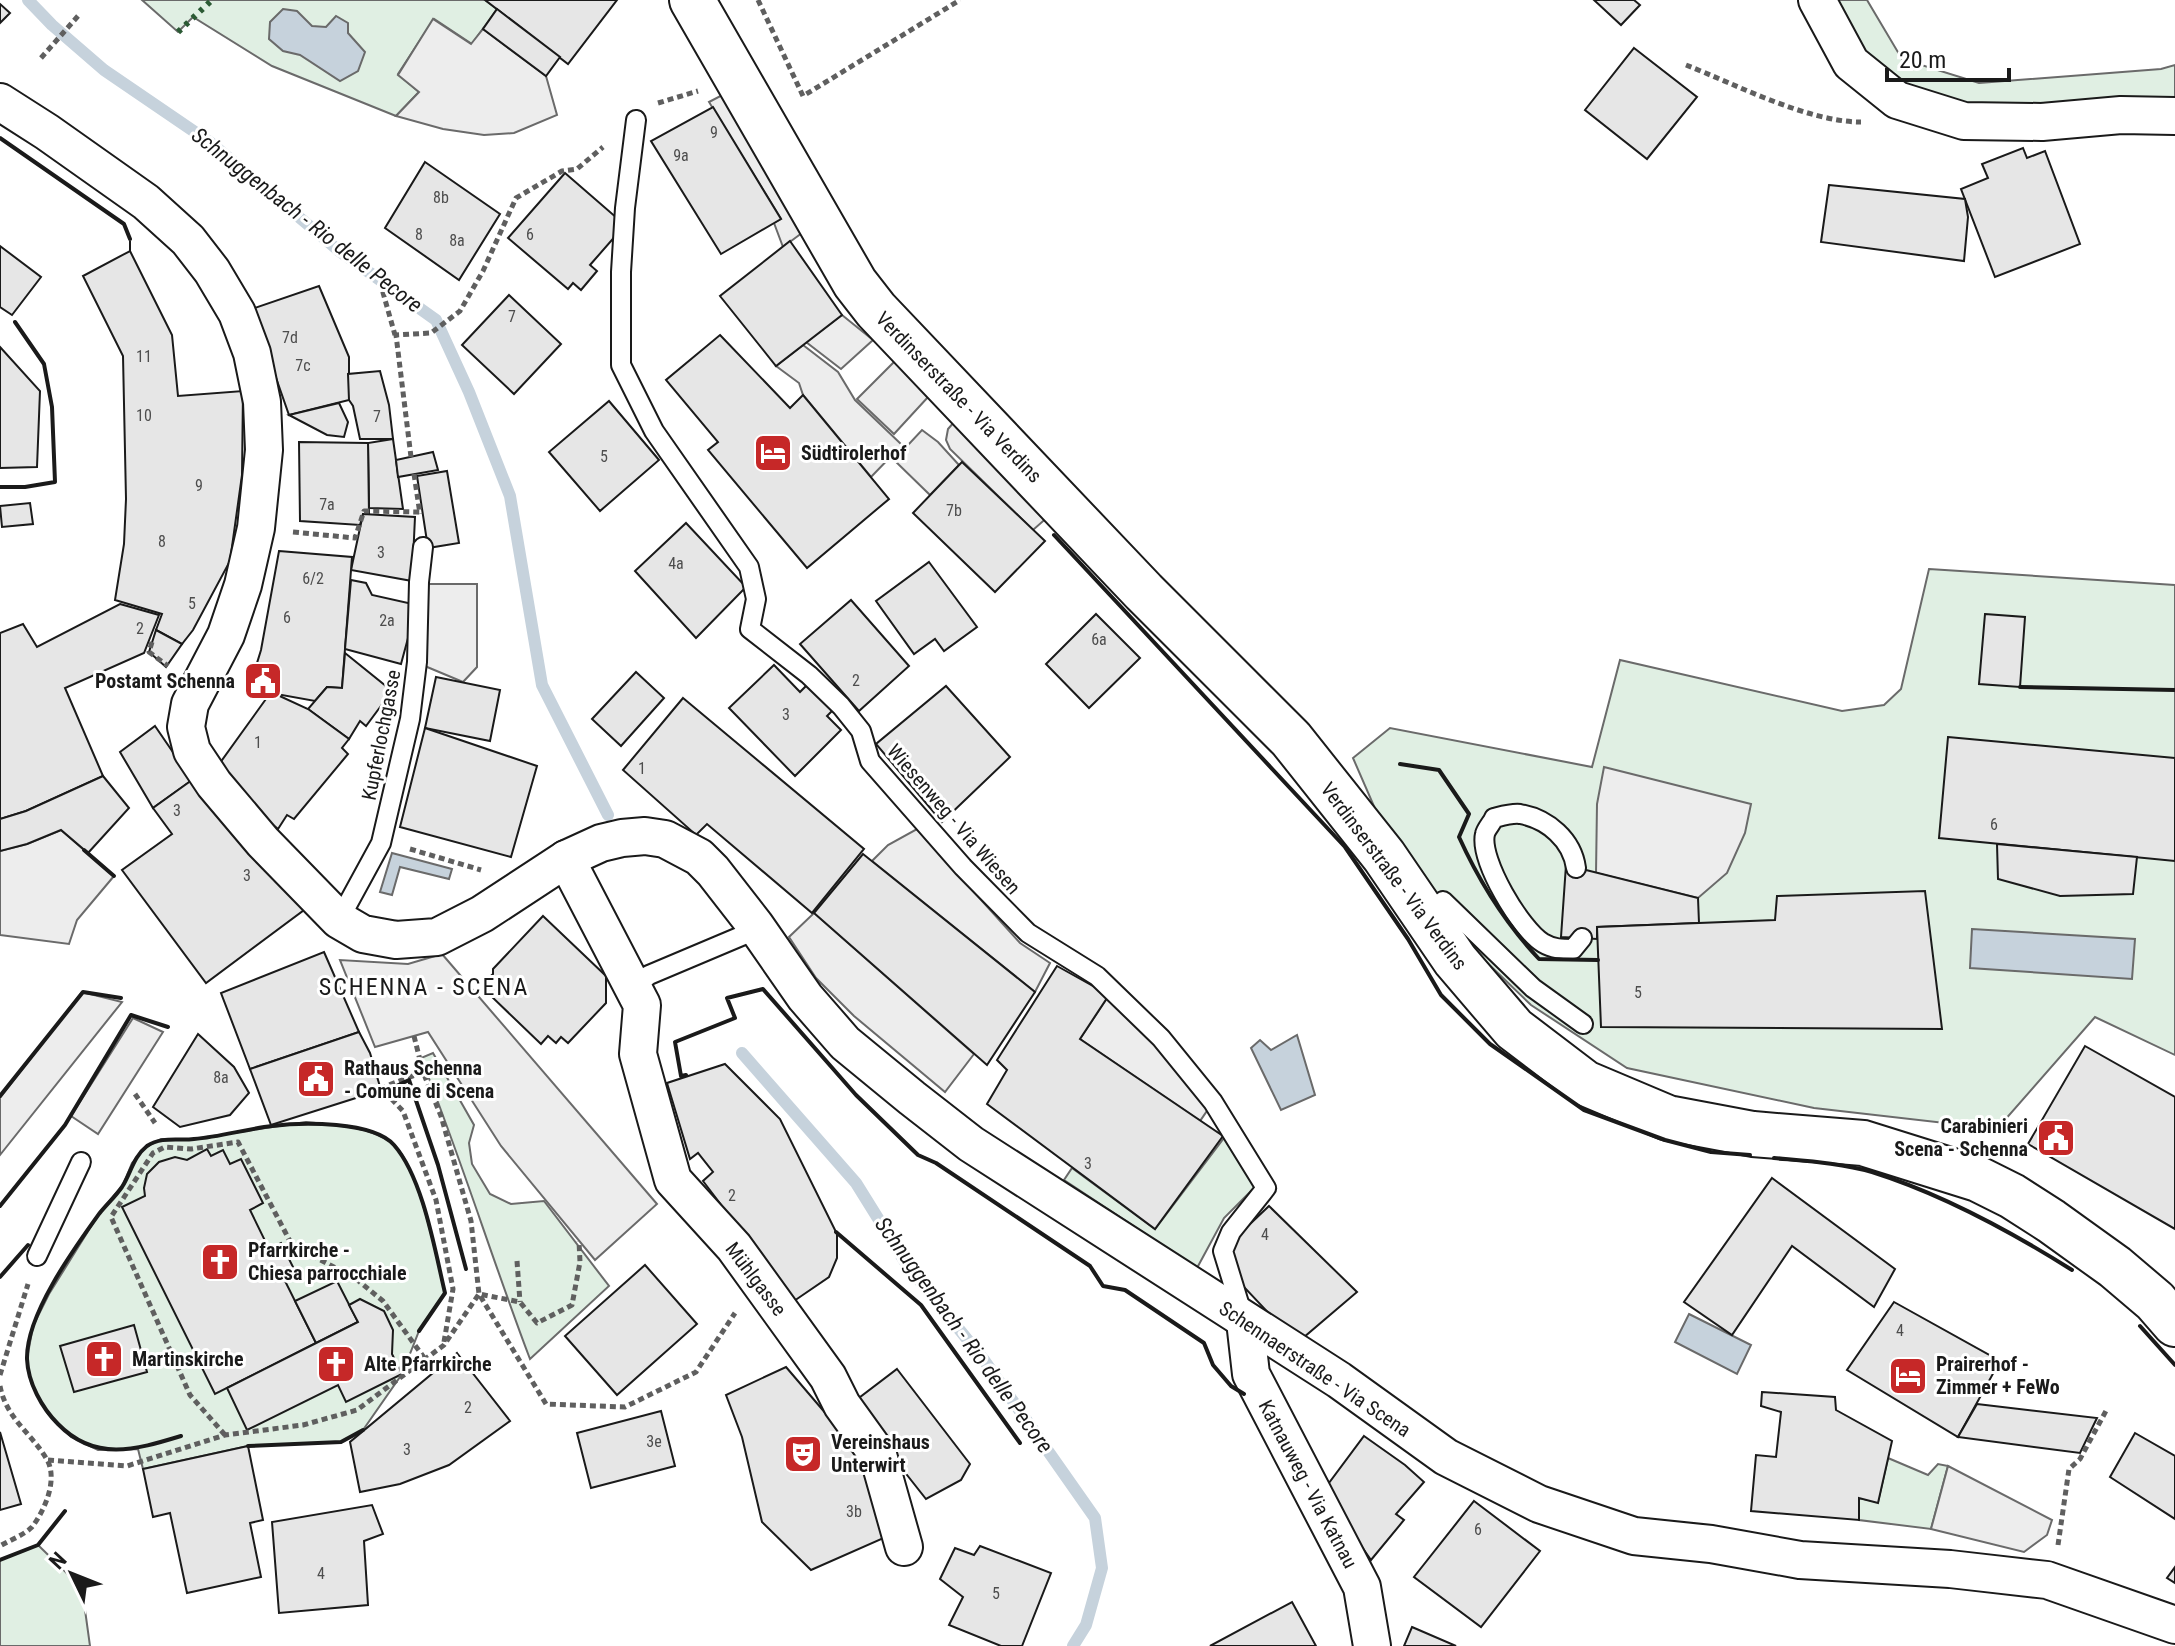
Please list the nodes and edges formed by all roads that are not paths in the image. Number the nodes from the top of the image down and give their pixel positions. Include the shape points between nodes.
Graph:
1 (692, 0) edge
2 (1817, 0) edge
3 (0, 102) edge
4 (2175, 116) edge
5 (636, 120) road end
6 (423, 547) road end
7 (566, 859) junction
8 (1576, 868) dead end
9 (1443, 901) dead end
10 (339, 920) junction
11 (758, 929) junction
12 (1582, 938) dead end
13 (638, 996) junction
14 (1583, 1024) dead end
15 (81, 1162) dead end
16 (37, 1256) road end
17 (1245, 1321) junction
18 (2175, 1324) edge
19 (904, 1547) dead end
20 (2175, 1625) edge
21 (1372, 1646) edge

1 - 18 street, Verdinserstraße - Via Verdins via 855,283 876,310 1291,739 1384,856 1455,960 1514,1029 1585,1083 1668,1118 1753,1134 1863,1143 1978,1179 2115,1267
2 - 4 street via 1851,63 1897,100 1964,121
3 - 10 street via 146,202 188,240 237,313 262,402 264,450 256,528 226,635 190,704 186,727 192,751 214,784
5 - 17 lane, Wiesenweg - Via Wiesen via 621,272 621,365 654,431 749,567 756,599 750,629 841,706 861,731 870,761 1006,911 1028,933 1097,976 1161,1038 1213,1102 1266,1188 1231,1232 1223,1251
6 - 10 lane, Kupferlochgasse via 410,719 381,843
7 - 10 street, Schennaerstraße - Via Scena via 437,937 396,940 363,934
7 - 11 street, Schennaerstraße - Via Scena via 622,838 665,839 699,857
7 - 13 street
8 - 12 lane via 1574,854 1559,833 1540,821 1517,813 1494,818 1485,834 1487,858 1498,881 1541,942 1573,949
9 - 14 lane via 1533,988
11 - 13 lane via 649,975
11 - 17 street, Schennaerstraße - Via Scena via 805,997 874,1068 971,1144
13 - 19 street, Mühlgasse via 638,1054 673,1180 734,1247 878,1455
15 - 16 lane
17 - 20 street, Schennaerstraße - Via Scena via 1446,1457 1539,1504 1634,1536 1800,1560 2047,1580
17 - 21 street, Katnauweg - Via Katnau via 1251,1374 1362,1587

